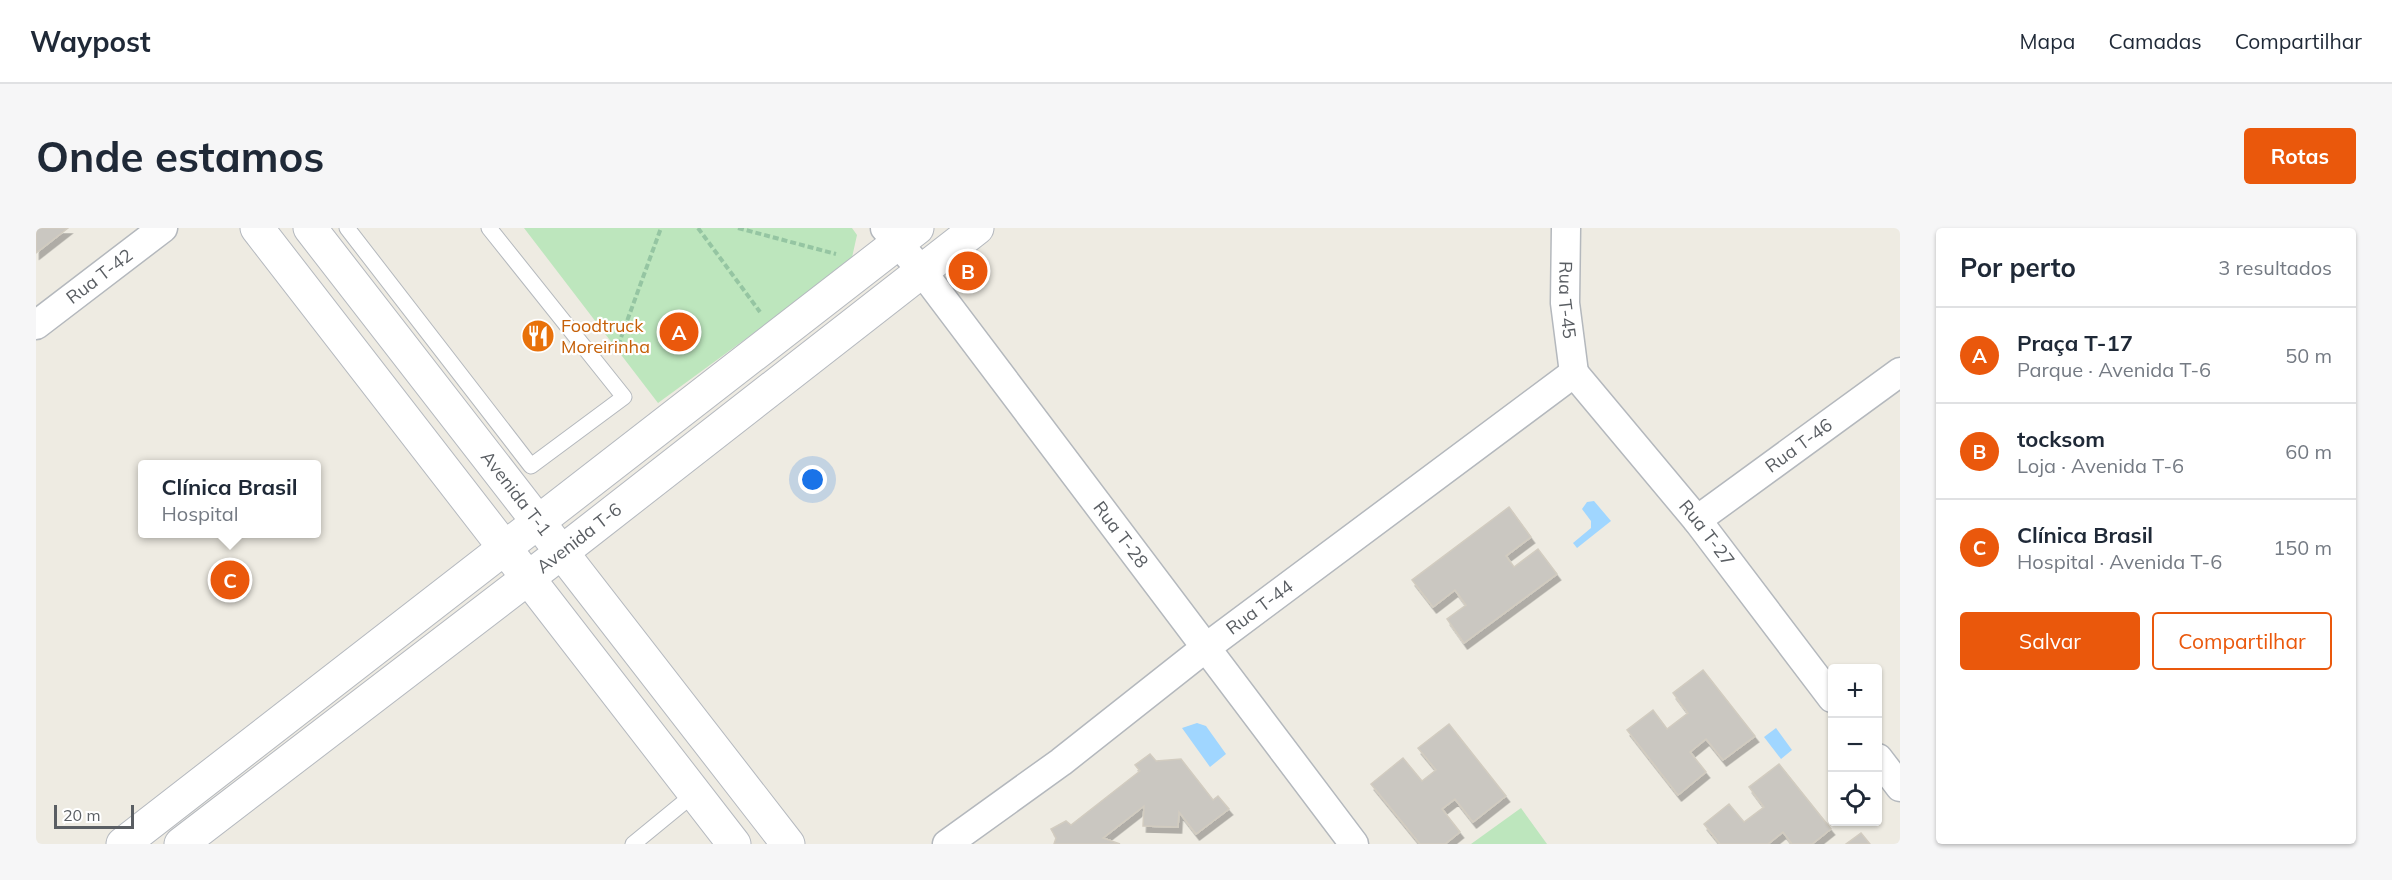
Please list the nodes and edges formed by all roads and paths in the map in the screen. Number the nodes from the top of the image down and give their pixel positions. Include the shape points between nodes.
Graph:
1 (164, 228) edge
2 (256, 228) edge
3 (310, 228) edge
4 (347, 228) edge
5 (489, 228) edge
6 (660, 228) edge
7 (698, 228) edge
8 (738, 228) edge
9 (977, 228) edge
10 (1566, 228) edge
11 (893, 241) edge
12 (921, 270) junction
13 (36, 325) edge
14 (778, 337) junction
15 (1900, 372) edge
16 (1574, 373) junction
17 (607, 376) junction
18 (1697, 520) junction
19 (538, 521) junction
20 (503, 549) junction
21 (562, 552) junction
22 (527, 578) junction
23 (1204, 649) junction
24 (1828, 691) edge
25 (1882, 763) edge
26 (1900, 787) edge
27 (694, 794) junction
28 (123, 844) edge
29 (181, 844) edge
30 (633, 844) edge
31 (734, 844) edge
32 (788, 844) edge
33 (947, 844) edge
34 (1354, 844) edge

1 - 13 street, Rua T-42
2 - 20 main road
3 - 19 main road, Avenida T-1
4 - 17 lane via 531,466 624,397
5 - 17 lane
6 - 17 path
7 - 14 path
8 - 11 path
9 - 12 main road, Avenida T-6
10 - 16 street, Rua T-45 via 1565,303
11 - 12 street, Rua T-28
11 - 14 main road
12 - 21 main road, Avenida T-6
12 - 23 street, Rua T-28
14 - 19 main road
15 - 18 street, Rua T-46
16 - 18 street, Rua T-27
16 - 23 street, Rua T-44
18 - 24 street, Rua T-27
19 - 20 main road
19 - 21 main road, Avenida T-1
20 - 22 main road
20 - 28 main road
21 - 22 main road, Avenida T-6
21 - 32 main road, Avenida T-1
22 - 27 main road
22 - 29 main road, Avenida T-6
23 - 33 street, Rua T-44 via 1061,762
23 - 34 street, Rua T-28
25 - 26 street
27 - 30 lane
27 - 31 main road

